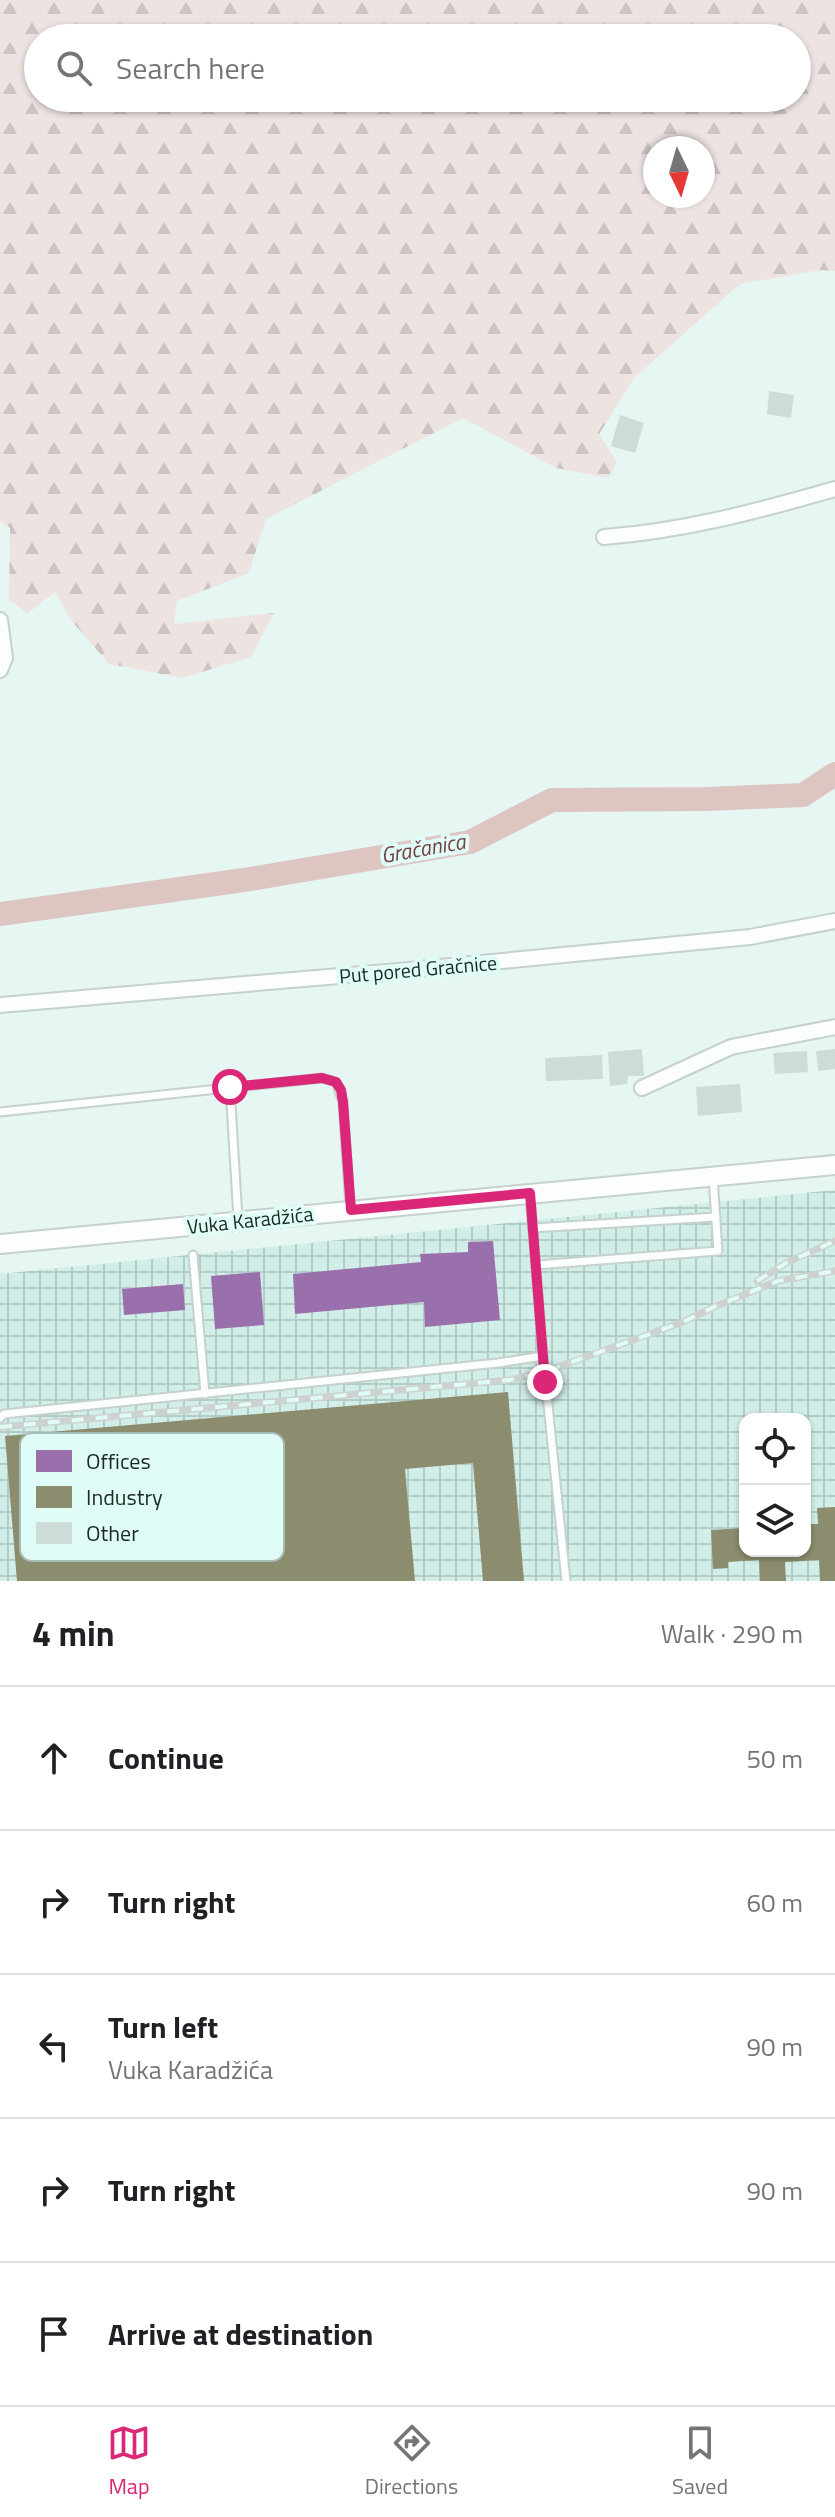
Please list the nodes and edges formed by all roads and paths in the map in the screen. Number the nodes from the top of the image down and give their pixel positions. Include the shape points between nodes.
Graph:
1 (835, 489) edge
2 (604, 537) dead end
3 (0, 620) edge
4 (0, 670) edge
5 (835, 921) edge
6 (0, 1005) edge
7 (835, 1027) edge
8 (230, 1087) junction
9 (642, 1088) dead end
10 (0, 1112) edge
11 (835, 1165) edge
12 (713, 1176) junction
13 (530, 1193) junction
14 (351, 1210) junction
15 (716, 1217) junction
16 (238, 1221) junction
17 (532, 1228) junction
18 (0, 1244) edge
19 (193, 1255) dead end
20 (536, 1265) junction
21 (543, 1356) junction
22 (205, 1394) junction
23 (0, 1418) edge
24 (566, 1581) edge

1 - 2 street via 686,527
3 - 4 street via 5,658
5 - 6 street, Put pored Gračnice via 750,937
7 - 9 street via 731,1047
8 - 10 lane
8 - 14 lane via 322,1078 336,1082 343,1102
8 - 16 lane
11 - 12 street, Vuka Karadžića
12 - 13 street, Vuka Karadžića
12 - 15 lane
13 - 14 street, Vuka Karadžića
13 - 17 lane
14 - 16 street, Vuka Karadžića
15 - 17 lane
15 - 20 lane via 718,1251
16 - 18 street, Vuka Karadžića
17 - 20 lane
19 - 22 lane
20 - 21 lane
21 - 22 lane
21 - 24 lane
22 - 23 lane

